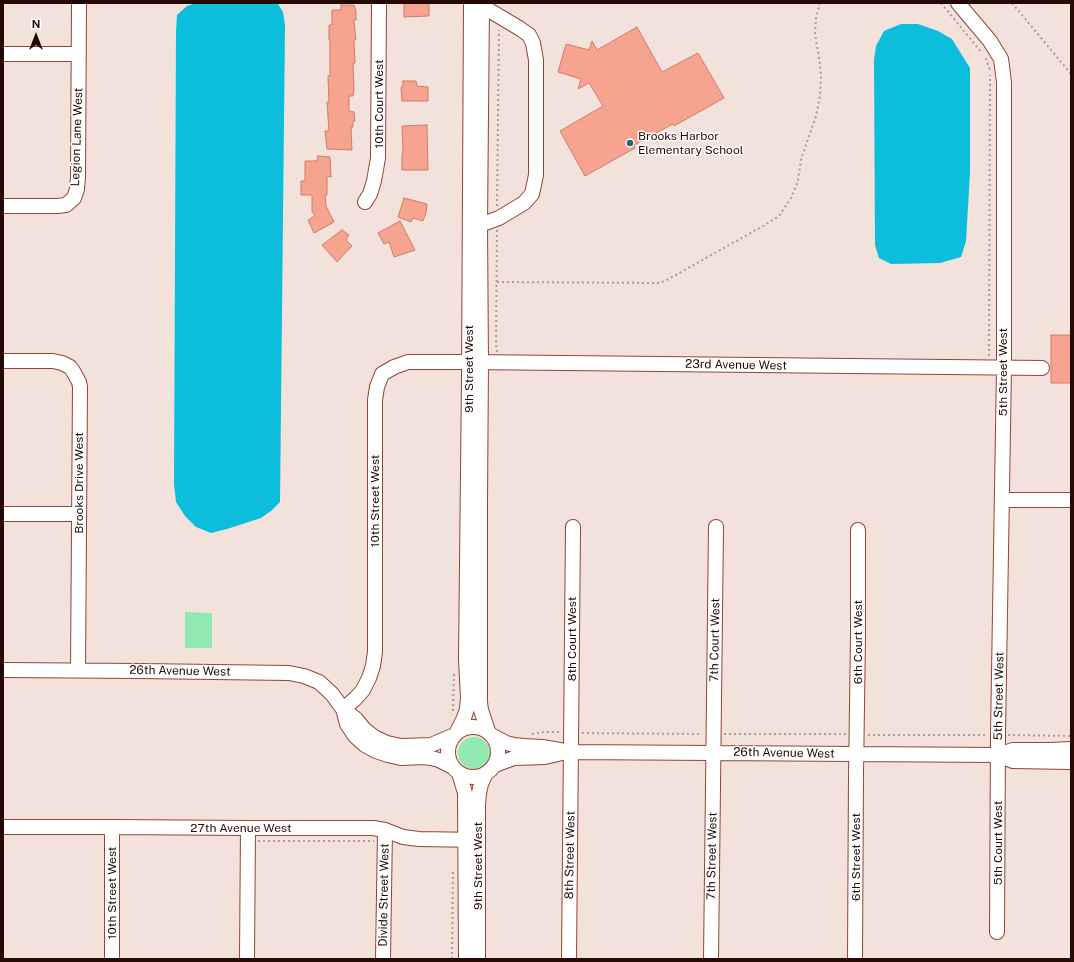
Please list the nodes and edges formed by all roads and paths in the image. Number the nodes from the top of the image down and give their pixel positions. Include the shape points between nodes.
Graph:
1 (80, 3) edge
2 (379, 3) edge
3 (820, 3) edge
4 (941, 3) edge
5 (958, 3) edge
6 (1012, 3) edge
7 (479, 4) edge
8 (499, 16) junction
9 (3, 54) edge
10 (79, 54) junction
11 (1071, 74) edge
12 (365, 202) dead end
13 (3, 206) edge
14 (497, 219) junction
15 (480, 225) junction
16 (497, 282) junction
17 (497, 353) dead end
18 (989, 356) dead end
19 (3, 361) edge
20 (475, 362) junction
21 (1004, 368) junction
22 (1042, 368) dead end
23 (1002, 500) junction
24 (1071, 500) edge
25 (3, 514) edge
26 (79, 514) junction
27 (573, 527) dead end
28 (716, 528) dead end
29 (858, 530) dead end
30 (3, 670) edge
31 (78, 670) junction
32 (454, 671) dead end
33 (343, 709) junction
34 (452, 717) dead end
35 (490, 733) junction
36 (564, 733) dead end
37 (578, 733) dead end
38 (454, 734) junction
39 (531, 734) dead end
40 (714, 734) junction
41 (856, 734) junction
42 (998, 735) junction
43 (1071, 736) edge
44 (1071, 749) edge
45 (570, 752) junction
46 (714, 753) junction
47 (856, 754) junction
48 (998, 755) junction
49 (1071, 762) edge
50 (490, 769) junction
51 (456, 770) junction
52 (3, 827) edge
53 (112, 827) junction
54 (248, 828) junction
55 (385, 830) junction
56 (472, 840) junction
57 (453, 868) dead end
58 (997, 932) dead end
59 (112, 959) edge
60 (247, 959) edge
61 (383, 959) edge
62 (452, 959) edge
63 (466, 959) edge
64 (478, 959) edge
65 (568, 959) edge
66 (711, 959) edge
67 (855, 959) edge

1 - 10 street, Legion Lane West
2 - 12 street, 10th Court West via 378,158 374,181
3 - 16 path via 815,34 820,64 820,96 801,159 798,181 791,198 778,216 658,283
4 - 18 path via 981,51 990,71
5 - 21 street, 5th Street West via 990,41 1001,59 1003,74
6 - 11 path
7 - 8 street
7 - 15 street, 9th Street West
7 - 20 street, 9th Street West
8 - 14 path
8 - 14 street via 529,35 534,43 536,175 532,194 524,203
9 - 10 street
10 - 13 street, Legion Lane West via 78,177 74,198 66,204 57,206
14 - 15 street
14 - 16 path
15 - 20 street, 9th Street West
16 - 17 path
19 - 26 street, Brooks Drive West via 53,361 70,367 76,376 80,387
20 - 21 street, 23rd Avenue West
20 - 33 street, 10th Street West via 408,362 382,374 377,387 375,652 373,666 363,690
20 - 35 street, 9th Street West via 480,502 480,702
20 - 38 street, 9th Street West via 466,651 468,698 464,718
21 - 22 street, 23rd Avenue West
21 - 23 street, 5th Street West
23 - 24 street
23 - 42 street, 5th Street West
25 - 26 street
26 - 31 street, Brooks Drive West
27 - 45 street, 8th Court West
28 - 40 street, 7th Court West
29 - 41 street, 6th Court West
30 - 31 street, 26th Avenue West
31 - 33 street, 26th Avenue West via 289,673 319,682
32 - 34 path
33 - 38 street, 26th Avenue West via 374,737 387,743 401,746 431,746
33 - 51 street, 26th Avenue West via 347,724 365,746 388,756 439,760
35 - 38 street via 472,726
35 - 45 street, 26th Avenue West via 514,745
35 - 50 street via 497,743 498,758
36 - 39 path
37 - 40 path
38 - 51 street via 449,742 447,755
40 - 41 path
40 - 46 street, 7th Court West
41 - 42 path
41 - 47 street, 6th Court West
42 - 43 path
42 - 48 street, 5th Street West
44 - 48 street, 26th Avenue West via 1013,750
45 - 46 street, 26th Avenue West
45 - 50 street, 26th Avenue West via 545,757 514,758
45 - 65 street, 8th Street West
46 - 47 street, 26th Avenue West
46 - 66 street, 7th Street West
47 - 48 street, 26th Avenue West
47 - 67 street, 6th Street West
48 - 49 street, 26th Avenue West via 1013,761
48 - 58 street, 5th Court West
50 - 51 street via 480,776 473,777
50 - 56 street, 9th Street West via 481,784
51 - 56 street, 9th Street West via 465,793
52 - 53 street, 27th Avenue West
53 - 54 street, 27th Avenue West
53 - 59 street, 10th Street West
54 - 55 street, 27th Avenue West
54 - 60 street
55 - 56 street, 27th Avenue West via 419,839
55 - 61 street, Divide Street West
56 - 63 street, 9th Street West
56 - 64 street, 9th Street West
57 - 62 path

